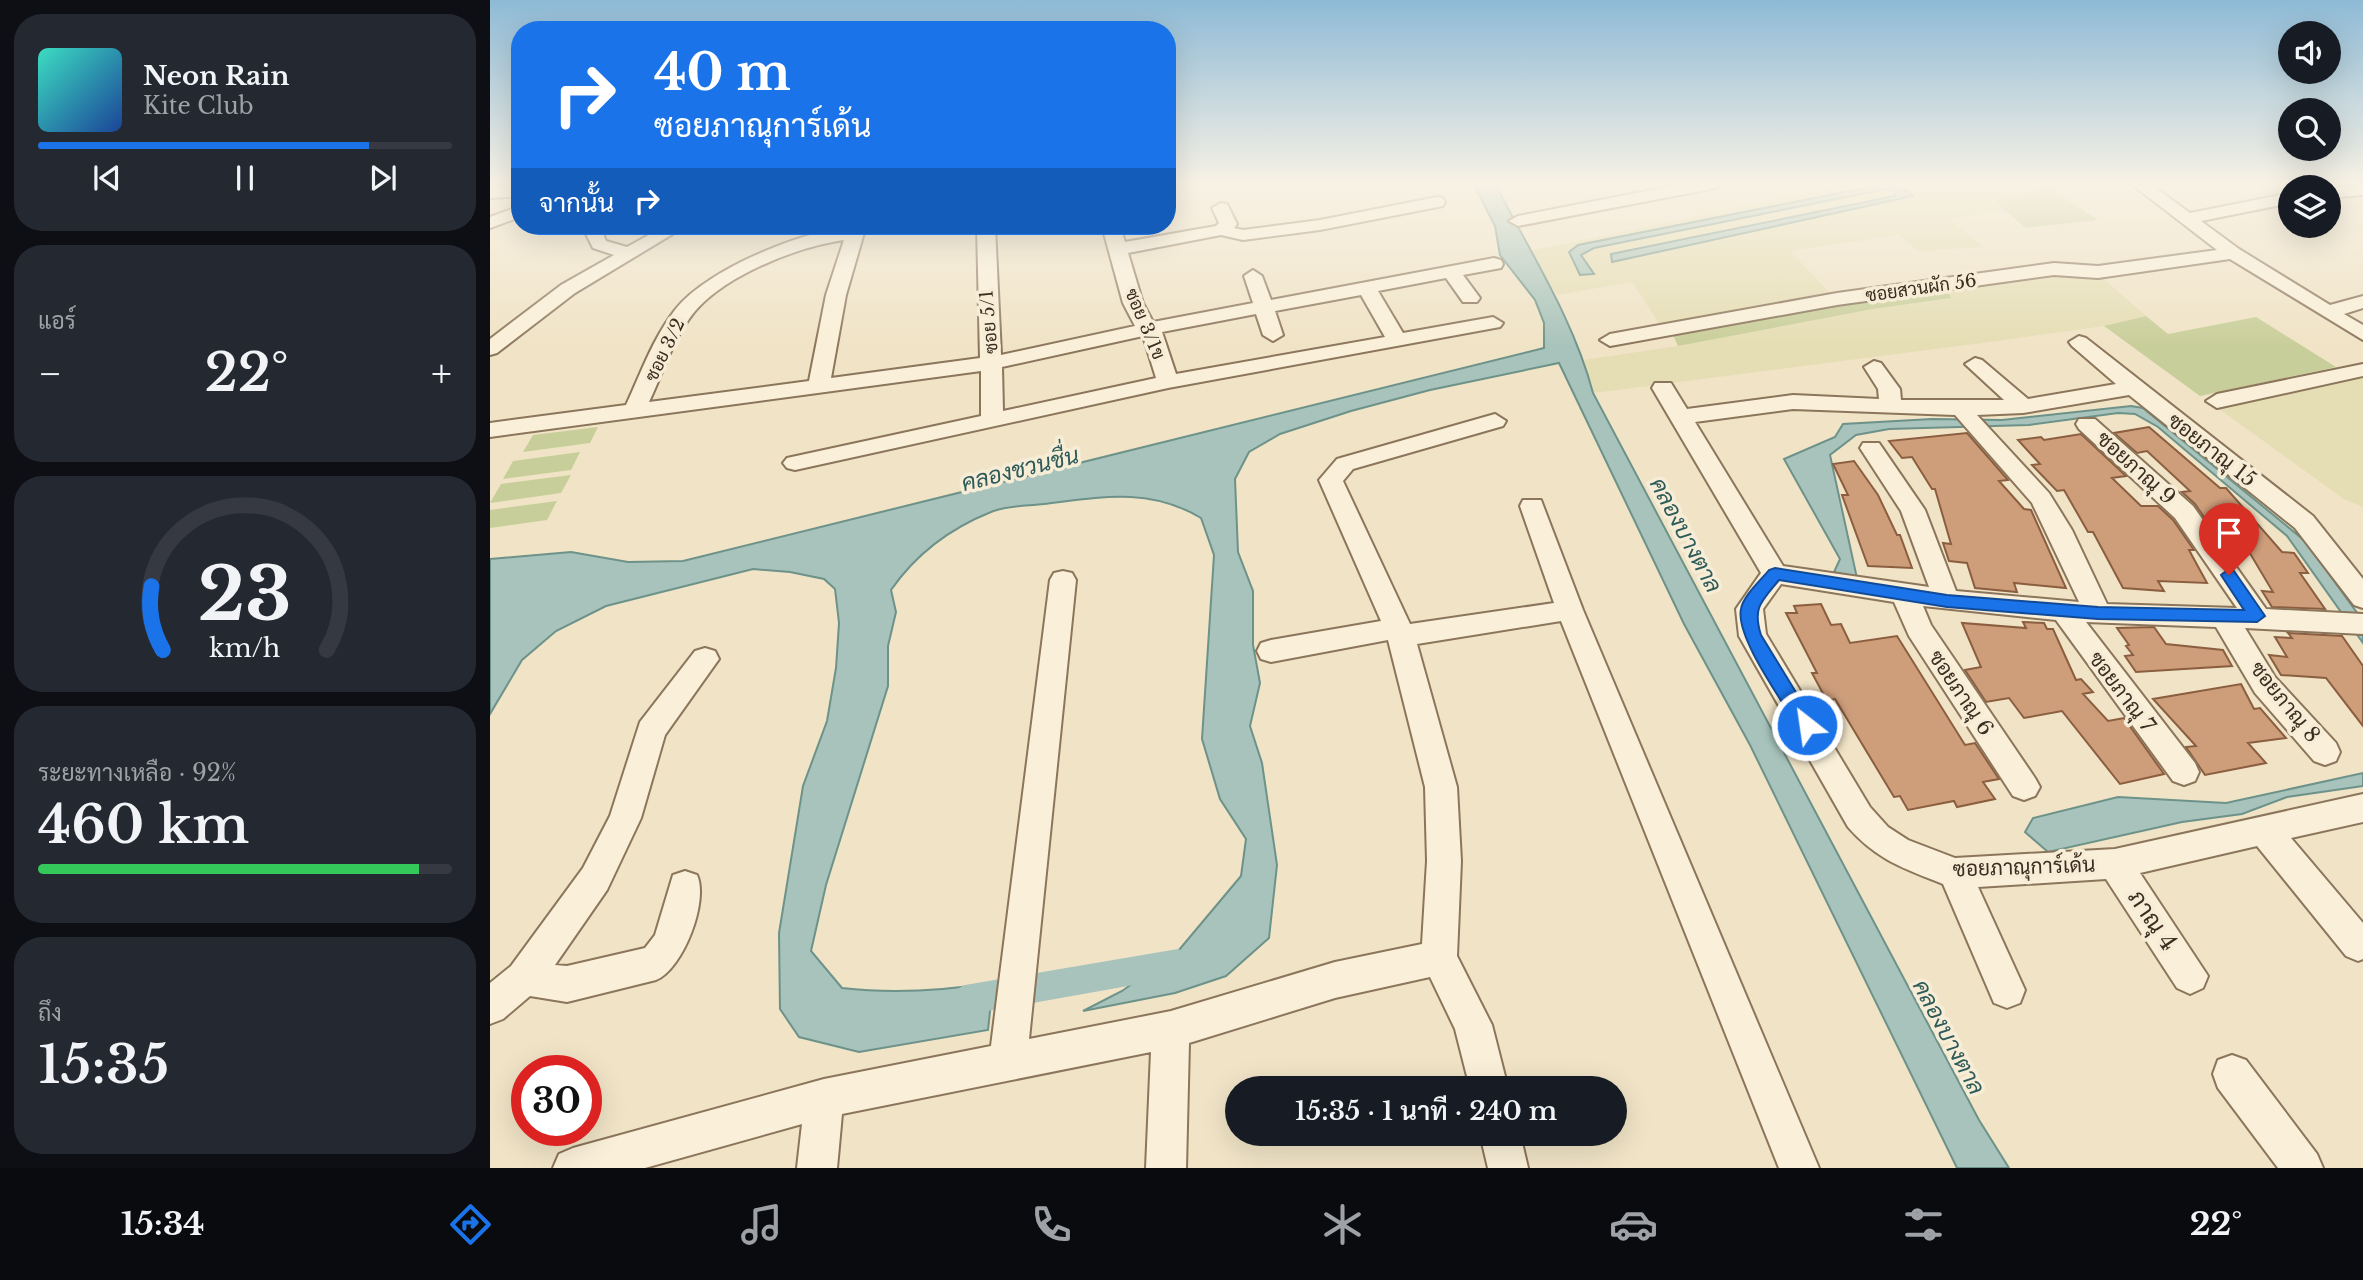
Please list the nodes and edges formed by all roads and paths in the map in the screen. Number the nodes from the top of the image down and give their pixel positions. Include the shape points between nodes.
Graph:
1 (596, 238) edge
2 (641, 238) edge
3 (651, 238) edge
4 (821, 238) edge
5 (853, 238) edge
6 (986, 238) edge
7 (1115, 238) edge
8 (1179, 238) edge
9 (2211, 238) edge
10 (1118, 249) junction
11 (619, 252) junction
12 (2233, 253) junction
13 (1494, 264) dead end
14 (1452, 273) junction
15 (1253, 276) dead end
16 (1367, 289) junction
17 (1470, 298) dead end
18 (2363, 302) edge
19 (1265, 308) junction
20 (2328, 312) junction
21 (1493, 323) dead end
22 (1147, 329) junction
23 (490, 333) edge
24 (2363, 334) edge
25 (1273, 335) dead end
26 (1397, 340) junction
27 (1610, 340) dead end
28 (2080, 342) dead end
29 (490, 349) edge
30 (993, 363) junction
31 (1975, 364) dead end
32 (1874, 367) dead end
33 (2363, 370) edge
34 (1168, 382) junction
35 (818, 388) junction
36 (1663, 388) dead end
37 (2133, 388) junction
38 (2217, 401) dead end
39 (1891, 406) junction
40 (2024, 406) junction
41 (635, 409) junction
42 (1681, 417) junction
43 (992, 418) junction
44 (1967, 418) junction
45 (1495, 421) dead end
46 (2087, 424) dead end
47 (490, 430) edge
48 (1871, 448) dead end
49 (795, 463) dead end
50 (1532, 506) dead end
51 (1775, 573) junction
52 (1063, 580) dead end
53 (1905, 596) junction
54 (2363, 597) edge
55 (1947, 601) junction
56 (1570, 610) junction
57 (2063, 610) junction
58 (2098, 613) junction
59 (2223, 616) junction
60 (2257, 616) junction
61 (2351, 623) edge
62 (1400, 632) junction
63 (1271, 651) dead end
64 (705, 659) dead end
65 (2325, 752) dead end
66 (2184, 772) dead end
67 (2024, 786) dead end
68 (2363, 808) edge
69 (2263, 829) junction
70 (2115, 864) junction
71 (1955, 873) junction
72 (685, 886) dead end
73 (2358, 944) dead end
74 (1439, 958) junction
75 (1018, 973) joint
76 (2190, 976) dead end
77 (524, 978) junction
78 (2007, 990) dead end
79 (490, 1006) edge
80 (1171, 1030) junction
81 (1008, 1062) junction
82 (2232, 1074) dead end
83 (1486, 1076) edge
84 (824, 1098) junction
85 (1503, 1146) edge
86 (573, 1168) edge
87 (817, 1168) edge
88 (1166, 1168) edge
89 (1508, 1168) edge
90 (1799, 1168) edge
91 (2303, 1168) edge

1 - 11 street via 599,244
2 - 11 street
3 - 11 street
4 - 41 street, ซอย 3/2 via 761,259 716,285 683,312
5 - 35 street via 835,295
6 - 30 street, ซอย 5/1 via 985,293
7 - 10 street, ซอย 3/1ข
8 - 10 street
9 - 12 street
10 - 22 street, ซอย 3/1ข via 1133,303
11 - 23 street via 552,287
11 - 29 street
12 - 20 street
12 - 27 street, ซอยสวนผัก 56 via 2098,272 2054,269
13 - 14 street
14 - 16 street
14 - 17 street
15 - 19 street
16 - 19 street
16 - 26 street
18 - 20 street
19 - 22 street
19 - 25 street
20 - 24 street
21 - 26 street
22 - 30 street
22 - 34 street, ซอย 3/1ข via 1153,334
26 - 34 street
28 - 37 street, ซอยภาณุ 15
30 - 35 street
30 - 43 street, ซอย 5/1
31 - 40 street
32 - 39 street via 1889,388
33 - 38 street
34 - 43 street
35 - 41 street
36 - 42 street
37 - 40 street
37 - 54 street, ซอยภาณุ 15 via 2311,528
39 - 42 street via 1793,402
39 - 44 street
40 - 44 street
41 - 47 street
42 - 51 street
43 - 49 street
44 - 58 street via 2044,502
45 - 62 street via 1345,464 1331,480
46 - 60 street, ซอยภาณุ 9 via 2184,512
48 - 55 street via 1913,510
50 - 56 street
51 - 53 street
51 - 71 street, ซอยภาณุการ์เด้น via 1749,607 1750,628 1859,817 1896,850
52 - 75 street
53 - 55 street
53 - 67 street, ซอยภาณุ 6 via 1919,629
55 - 57 street
56 - 62 street
56 - 90 street
57 - 58 street
57 - 66 street, ซอยภาณุ 7
58 - 59 street
59 - 60 street
59 - 65 street, ซอยภาณุ 8 via 2265,684
60 - 61 street
62 - 63 street
62 - 74 street via 1441,787 1444,861
64 - 77 street via 650,731 625,818 595,878
68 - 69 street, ซอยภาณุการ์เด้น
69 - 70 street, ซอยภาณุการ์เด้น
69 - 73 street
70 - 71 street, ซอยภาณุการ์เด้น
70 - 76 street, ภาณุ 4
71 - 78 street
72 - 77 street via 670,943 656,963 567,984
74 - 80 street via 1335,981
74 - 83 street via 1474,1024
75 - 81 street
77 - 79 street
80 - 81 street
80 - 88 street
81 - 84 street
82 - 91 street
84 - 86 street
84 - 87 street
85 - 89 street

